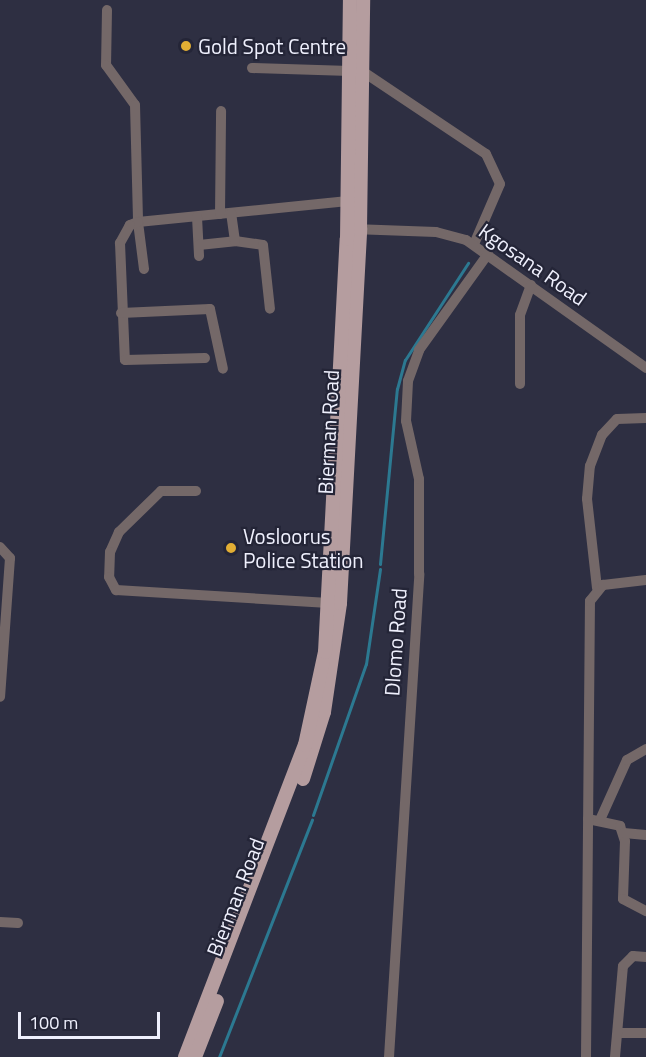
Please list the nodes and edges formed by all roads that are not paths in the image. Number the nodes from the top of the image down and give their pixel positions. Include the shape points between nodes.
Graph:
1 (350, 0) edge
2 (363, 0) edge
3 (107, 10) dead end
4 (252, 68) dead end
5 (356, 71) junction
6 (221, 111) dead end
7 (348, 201) junction
8 (226, 214) junction
9 (197, 217) junction
10 (138, 222) junction
11 (354, 229) junction
12 (236, 241) junction
13 (474, 244) junction
14 (488, 254) junction
15 (144, 269) dead end
16 (531, 285) junction
17 (270, 309) dead end
18 (121, 313) junction
19 (205, 358) dead end
20 (646, 368) edge
21 (223, 369) dead end
22 (520, 384) dead end
23 (646, 418) edge
24 (196, 491) dead end
25 (0, 547) edge
26 (646, 580) edge
27 (597, 588) junction
28 (329, 603) junction
29 (0, 698) edge
30 (646, 749) edge
31 (588, 819) junction
32 (600, 820) junction
33 (624, 833) junction
34 (646, 835) edge
35 (646, 911) edge
36 (0, 922) edge
37 (18, 923) dead end
38 (646, 957) edge
39 (621, 1033) junction
40 (646, 1033) edge
41 (185, 1057) edge
42 (195, 1057) edge
43 (389, 1057) edge
44 (586, 1057) edge
45 (615, 1057) edge

1 - 5 main road
2 - 5 main road, Bierman Road
3 - 10 street via 106,65 135,105
4 - 5 street
5 - 7 main road
5 - 11 main road, Bierman Road
5 - 13 street via 486,154 500,184
6 - 8 street
7 - 8 street
7 - 11 main road
8 - 9 street
8 - 12 street
9 - 10 street
9 - 12 street via 199,251
10 - 15 street
10 - 18 street via 130,225 120,243
11 - 13 street, Kgosana Road via 436,232
11 - 28 main road, Bierman Road
11 - 42 main road, Bierman Road via 331,677 311,758
12 - 17 street via 262,245
13 - 14 street, Kgosana Road
14 - 16 street, Kgosana Road
14 - 43 street, Dlomo Road via 419,350 408,381 406,421 419,480 419,574
16 - 20 street, Kgosana Road
16 - 22 street via 520,315
18 - 19 street via 125,360
18 - 21 street via 210,309
23 - 27 street via 617,419 602,435 590,466 587,499
24 - 28 street via 161,491 119,532 110,552 109,577 116,590
25 - 29 street via 10,558
26 - 27 street
27 - 31 street via 589,609
28 - 41 main road, Bierman Road via 305,745
30 - 32 street via 627,760
31 - 32 street
31 - 44 street
32 - 33 street via 616,823
33 - 34 street
33 - 35 street via 623,899
36 - 37 street
38 - 39 street via 633,956 623,966
39 - 40 street
39 - 45 street

